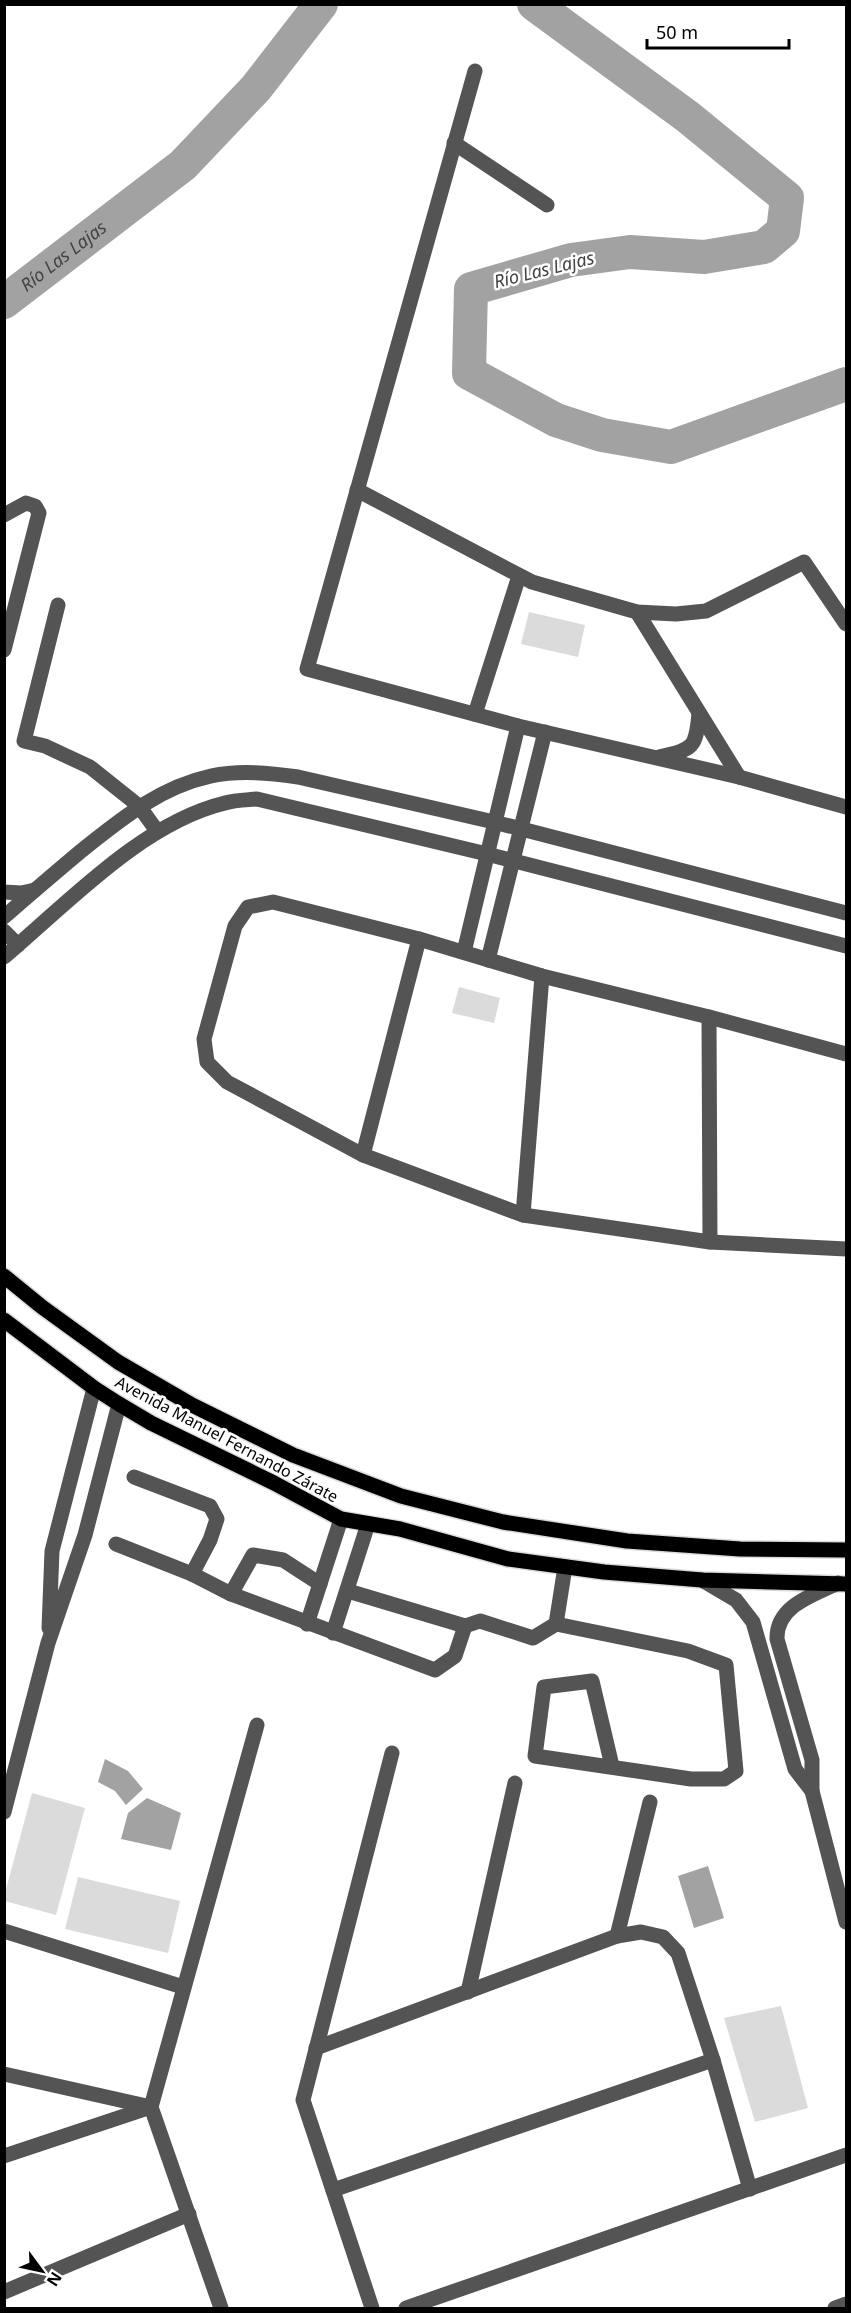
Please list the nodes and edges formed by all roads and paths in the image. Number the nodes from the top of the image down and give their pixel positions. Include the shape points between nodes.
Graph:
1 (475, 71) dead end
2 (454, 143) junction
3 (547, 205) dead end
4 (357, 490) junction
5 (4, 515) edge
6 (519, 576) junction
7 (58, 604) dead end
8 (637, 612) junction
9 (846, 624) edge
10 (4, 650) edge
11 (699, 713) junction
12 (475, 714) junction
13 (518, 726) junction
14 (545, 732) junction
15 (656, 758) junction
16 (739, 777) junction
17 (139, 806) junction
18 (846, 807) edge
19 (494, 822) junction
20 (522, 829) junction
21 (157, 831) junction
22 (487, 854) junction
23 (513, 861) junction
24 (35, 890) junction
25 (4, 892) edge
26 (846, 913) edge
27 (4, 917) edge
28 (4, 931) edge
29 (419, 939) junction
30 (18, 945) junction
31 (846, 946) edge
32 (464, 952) junction
33 (4, 957) edge
34 (488, 960) junction
35 (542, 976) junction
36 (709, 1017) junction
37 (846, 1054) edge
38 (363, 1155) junction
39 (523, 1215) junction
40 (710, 1242) junction
41 (846, 1249) edge
42 (4, 1276) edge
43 (4, 1320) edge
44 (94, 1388) junction
45 (120, 1404) junction
46 (134, 1477) dead end
47 (341, 1519) junction
48 (369, 1524) junction
49 (116, 1544) dead end
50 (846, 1550) edge
51 (565, 1567) junction
52 (192, 1574) junction
53 (702, 1580) junction
54 (320, 1584) junction
55 (842, 1584) edge
56 (348, 1591) junction
57 (231, 1594) junction
58 (307, 1624) junction
59 (556, 1624) junction
60 (465, 1626) junction
61 (777, 1630) junction
62 (333, 1633) junction
63 (758, 1634) junction
64 (48, 1643) junction
65 (257, 1725) dead end
66 (392, 1753) dead end
67 (612, 1766) junction
68 (515, 1783) dead end
69 (812, 1791) junction
70 (650, 1802) dead end
71 (4, 1812) edge
72 (846, 1922) edge
73 (4, 1931) edge
74 (617, 1936) junction
75 (183, 1987) junction
76 (468, 1992) junction
77 (316, 2048) junction
78 (713, 2060) junction
79 (4, 2074) edge
80 (151, 2107) junction
81 (846, 2155) edge
82 (4, 2156) edge
83 (750, 2189) junction
84 (333, 2190) junction
85 (189, 2214) junction
86 (4, 2292) edge
87 (846, 2304) edge
88 (221, 2308) edge
89 (372, 2308) edge
90 (406, 2308) edge
91 (835, 2308) edge

1 - 2 street
2 - 3 street
2 - 4 street
4 - 6 street
4 - 12 street via 307,669
5 - 10 street via 26,503 35,506 39,513
6 - 8 street
6 - 12 street
7 - 17 street via 24,741 45,746 90,767
8 - 9 street via 706,611 804,562
8 - 11 street
11 - 15 street via 697,737 692,744 676,754
11 - 16 street
12 - 13 street
13 - 14 street
13 - 19 street
14 - 15 street
14 - 20 street
15 - 16 street
16 - 18 street
17 - 19 street via 211,776 268,773
17 - 21 street
17 - 24 street
19 - 20 street
19 - 22 street
20 - 23 street
20 - 26 street
21 - 22 street via 226,802 257,799
21 - 30 street via 113,863
22 - 23 street
22 - 32 street
23 - 31 street
23 - 34 street
24 - 25 street
24 - 27 street
28 - 30 street
29 - 32 street
29 - 38 street
29 - 38 street via 273,902 248,907 235,926 204,1039 207,1062 227,1082
30 - 33 street
32 - 34 street
34 - 35 street
35 - 36 street
35 - 39 street
36 - 37 street
36 - 40 street
38 - 39 street
39 - 40 street
40 - 41 street
42 - 50 main road, Avenida Manuel Fernando Zárate via 118,1362 192,1405 293,1455 401,1496 503,1522 627,1541 740,1549
43 - 44 main road, Avenida Manuel Fernando Zárate
44 - 45 main road, Avenida Manuel Fernando Zárate
44 - 64 street via 52,1551
45 - 47 main road, Avenida Manuel Fernando Zárate
45 - 64 street via 85,1535
46 - 52 street via 210,1506 218,1519
47 - 48 main road, Avenida Manuel Fernando Zárate
47 - 54 street
48 - 51 main road, Avenida Manuel Fernando Zárate via 508,1559
48 - 56 street
49 - 52 street
51 - 53 main road, Avenida Manuel Fernando Zárate
51 - 59 street
52 - 57 street
53 - 55 main road, Avenida Manuel Fernando Zárate
53 - 63 street via 736,1600
54 - 57 street via 283,1560 253,1555
54 - 58 street
55 - 61 street via 808,1597 784,1613
56 - 60 street
56 - 62 street
57 - 58 street
58 - 62 street
59 - 60 street via 533,1638 480,1621
59 - 67 street via 688,1651 726,1665 736,1771 724,1779 691,1779
60 - 62 street via 455,1656 435,1670
61 - 63 street
61 - 69 street via 812,1760
63 - 69 street via 795,1769
64 - 71 street
65 - 75 street
66 - 77 street
67 - 67 street via 592,1681 544,1687 535,1756
68 - 76 street
69 - 72 street
70 - 74 street
73 - 75 street
74 - 76 street
74 - 78 street via 641,1932 663,1937 678,1953
75 - 80 street
76 - 77 street
77 - 84 street via 303,2100
78 - 83 street
78 - 84 street
79 - 80 street
80 - 82 street
80 - 85 street
81 - 83 street
83 - 90 street
84 - 89 street
85 - 86 street
85 - 88 street
87 - 91 street

